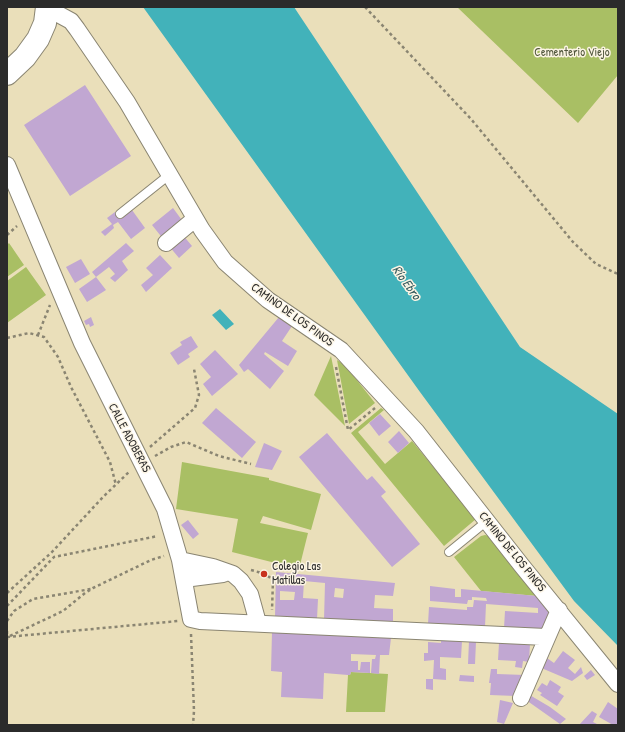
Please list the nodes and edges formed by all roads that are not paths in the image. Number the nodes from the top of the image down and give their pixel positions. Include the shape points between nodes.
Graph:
1 (47, 7) edge
2 (7, 74) edge
3 (7, 165) edge
4 (169, 175) junction
5 (120, 214) dead end
6 (190, 223) dead end
7 (166, 243) dead end
8 (487, 522) junction
9 (449, 552) dead end
10 (179, 556) junction
11 (233, 574) junction
12 (184, 579) junction
13 (559, 610) junction
14 (258, 623) junction
15 (546, 638) junction
16 (618, 684) edge
17 (521, 698) dead end

1 - 2 main road via 45,23 38,39 26,57
1 - 4 street, CAMINO DE LOS PINOS via 71,21 77,29 127,102
3 - 10 street, CALLE ADOBERAS via 82,343 165,509
4 - 5 lane
4 - 8 street, CAMINO DE LOS PINOS via 202,230 225,262 268,300 341,350 416,431
6 - 7 street
8 - 9 lane
8 - 13 street, CAMINO DE LOS PINOS
10 - 11 street
10 - 12 street, CALLE ADOBERAS
11 - 12 street
11 - 14 street via 250,594
12 - 14 street, CALLE ADOBERAS via 191,619 200,622
13 - 15 street
13 - 16 street, CAMINO DE LOS PINOS
14 - 15 street
15 - 17 street

